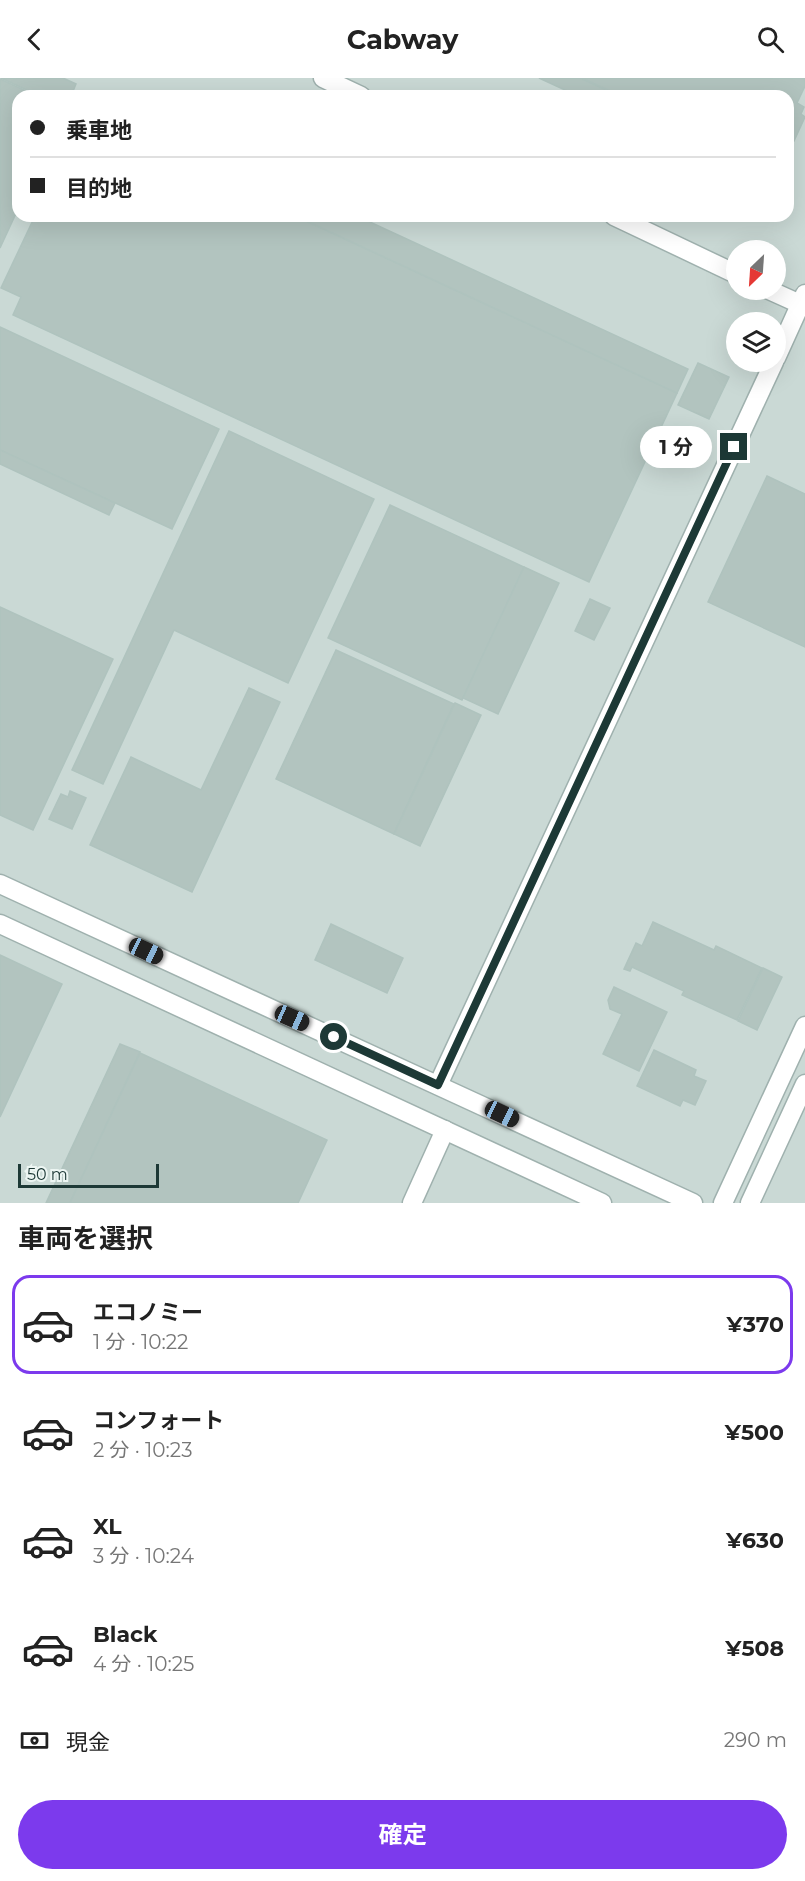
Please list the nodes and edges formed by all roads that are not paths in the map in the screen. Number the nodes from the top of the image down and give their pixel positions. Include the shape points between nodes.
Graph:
1 (323, 78) edge
2 (348, 90) edge
3 (627, 222) edge
4 (726, 269) edge
5 (786, 294) edge
6 (803, 299) edge
7 (786, 336) edge
8 (769, 372) edge
9 (0, 884) edge
10 (0, 924) edge
11 (805, 1026) edge
12 (805, 1084) edge
13 (438, 1085) junction
14 (445, 1130) junction
15 (412, 1203) edge
16 (602, 1203) edge
17 (693, 1203) edge
18 (723, 1203) edge
19 (750, 1203) edge

1 - 2 street
3 - 4 street
5 - 6 street
6 - 7 street
8 - 13 street
9 - 13 street
10 - 14 street
11 - 18 street
12 - 19 street
13 - 17 street
14 - 15 street
14 - 16 street

